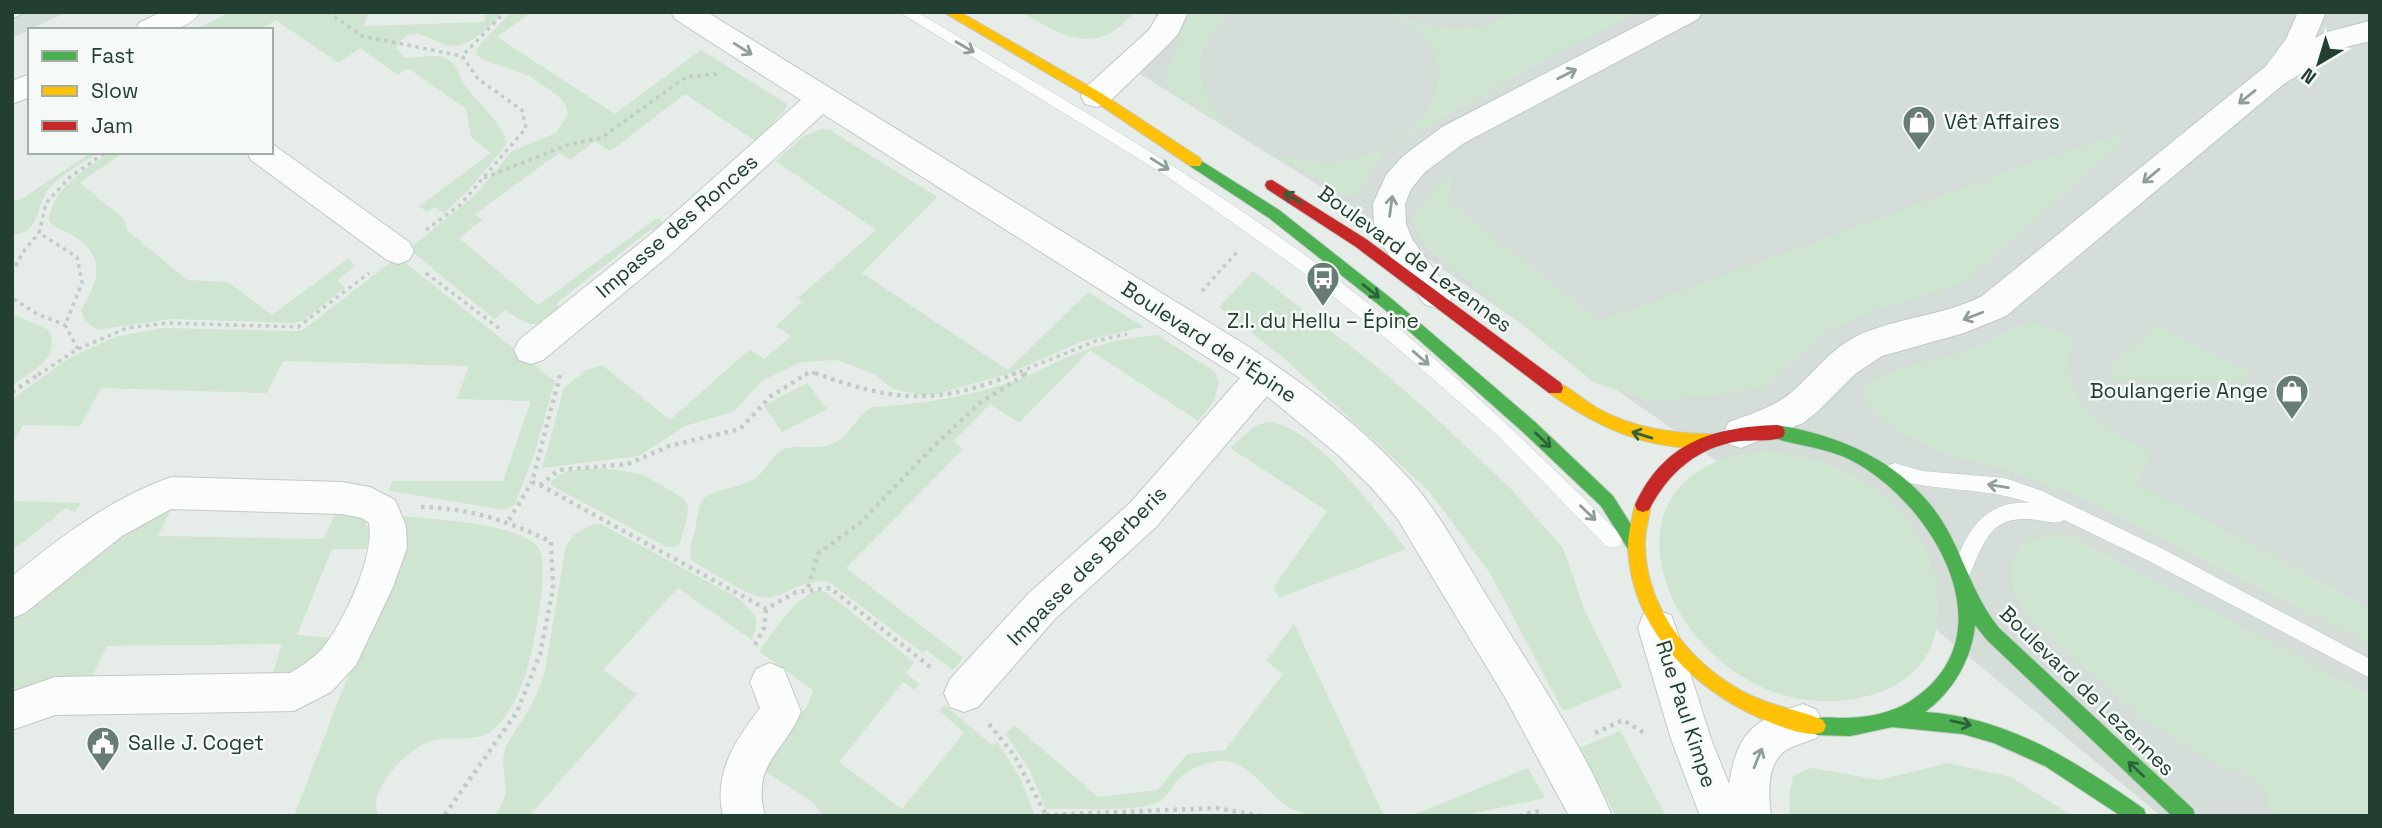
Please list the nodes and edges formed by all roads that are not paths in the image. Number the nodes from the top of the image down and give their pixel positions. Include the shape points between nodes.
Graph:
1 (186, 12) edge
2 (685, 12) edge
3 (906, 12) edge
4 (949, 12) edge
5 (1174, 12) edge
6 (1688, 12) edge
7 (2312, 12) edge
8 (153, 28) edge
9 (2370, 31) edge
10 (2275, 75) junction
11 (28, 86) edge
12 (12, 93) edge
13 (1096, 96) junction
14 (821, 99) junction
15 (1184, 135) dead end
16 (265, 154) edge
17 (1254, 175) dead end
18 (398, 251) road end
19 (1445, 306) junction
20 (531, 350) road end
21 (1264, 375) junction
22 (1741, 433) junction
23 (1710, 440) junction
24 (1866, 460) junction
25 (2084, 520) junction
26 (1636, 547) junction
27 (1964, 583) junction
28 (12, 600) edge
29 (1649, 603) junction
30 (2370, 669) edge
31 (770, 682) dead end
32 (964, 693) road end
33 (12, 711) edge
34 (1893, 719) junction
35 (1803, 724) junction
36 (744, 816) edge
37 (1591, 816) edge
38 (1721, 816) edge
39 (1750, 816) edge
40 (2137, 816) edge
41 (2186, 816) edge

1 - 8 street
2 -> 14 street, Boulevard de l'Épine
3 -> 29 lane via 1170,170 1310,268 1457,389 1597,522 1626,559
4 - 13 main road
5 - 13 street via 1159,37
19 -> 6 street via 1398,245 1389,204 1398,183 1439,144
7 - 10 street via 2299,43
9 - 10 street via 2337,39
10 -> 22 street via 1994,306 1969,318 1868,347 1789,414
11 - 12 street
13 - 15 main road
13 -> 26 main road via 1274,214 1388,304 1607,501
14 - 20 street, Impasse des Ronces via 661,244
14 - 21 street, Boulevard de l'Épine
16 - 18 street
19 -> 17 main road, Boulevard de Lezennes
23 -> 19 main road, Boulevard de Lezennes via 1668,441 1620,428 1554,387
21 - 32 street, Impasse des Berberis via 1143,515 1042,606
21 - 37 street, Boulevard de l'Épine via 1336,429 1407,504
22 - 23 main road
22 - 24 main road via 1813,438
23 - 26 main road via 1682,455 1660,475 1644,501
25 -> 24 lane via 2005,486 1922,478
24 - 27 main road via 1898,482 1931,516
25 - 27 lane via 2037,510 2011,510 1993,517 1977,531 1969,547
25 - 30 lane
26 - 29 main road
27 - 34 main road via 1967,624 1954,668 1923,704
41 -> 27 main road, Boulevard de Lezennes via 1993,634 1978,615
28 - 33 street via 118,518 153,498 171,494 342,498 378,508 389,532 388,551 340,657 313,683 294,692 273,694 55,696
29 - 35 main road via 1671,642 1713,683 1756,709
29 - 38 street, Rue Paul Kimpe via 1690,739
31 - 36 street via 781,712 746,762 739,780
34 - 35 main road via 1860,727
34 -> 40 main road via 1948,720 2025,744
39 -> 35 street, Rue Paul Kimpe via 1749,784 1763,745 1775,734

